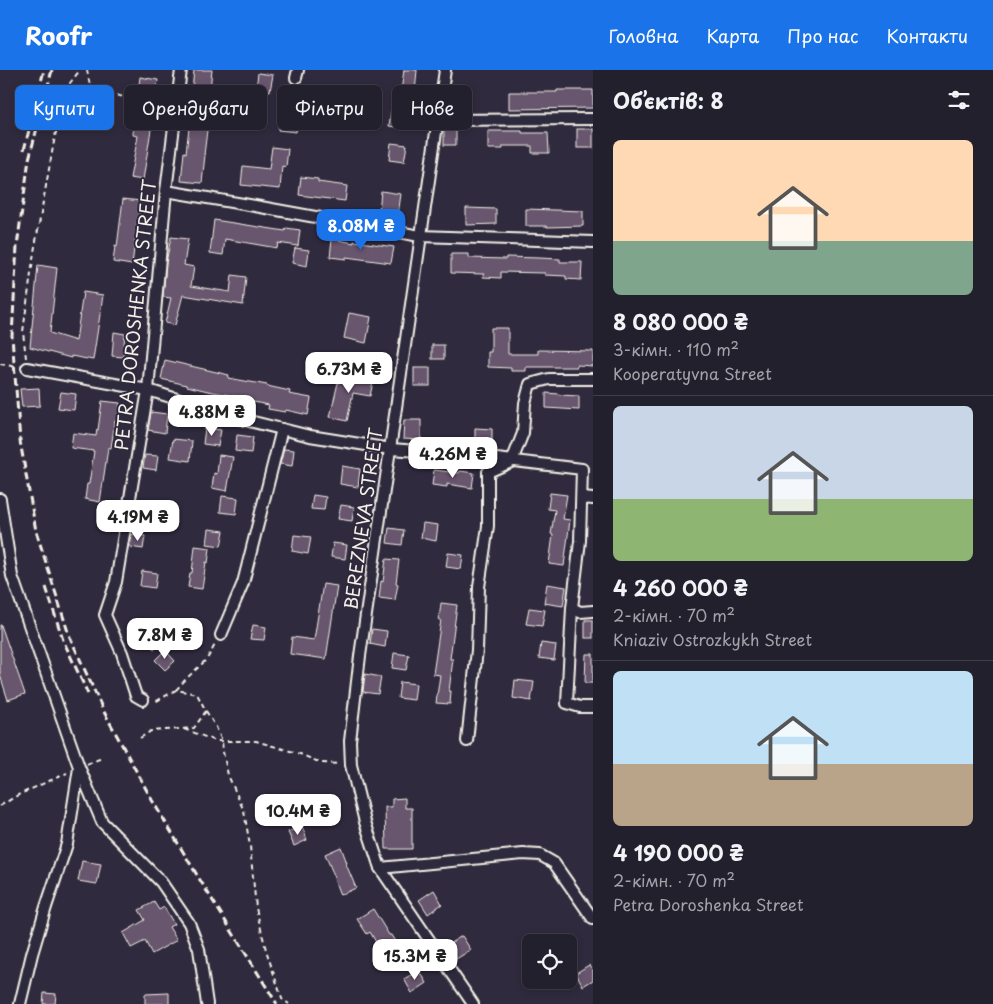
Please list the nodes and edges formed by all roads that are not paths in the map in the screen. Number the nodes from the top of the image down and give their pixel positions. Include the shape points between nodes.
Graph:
1 (182, 70) edge
2 (445, 70) edge
3 (443, 85) edge
4 (593, 119) edge
5 (472, 120) edge
6 (436, 130) edge
7 (166, 191) junction
8 (420, 236) junction
9 (593, 242) edge
10 (27, 368) road end
11 (593, 379) edge
12 (148, 390) junction
13 (282, 429) junction
14 (391, 448) junction
15 (512, 461) junction
16 (582, 498) junction
17 (0, 499) edge
18 (593, 499) edge
19 (572, 608) junction
20 (593, 611) edge
21 (221, 634) road end
22 (144, 700) road end
23 (593, 707) edge
24 (467, 741) dead end
25 (79, 767) junction
26 (380, 868) junction
27 (593, 919) edge
28 (20, 1004) edge
29 (207, 1004) edge
30 (473, 1004) edge

1 - 7 street, PETRA DOROSHENKA STREET
2 - 3 street, BEREZNEVA STREET
4 - 5 street
6 - 8 street, BEREZNEVA STREET
7 - 8 street
7 - 12 street, PETRA DOROSHENKA STREET
8 - 9 street
8 - 14 street, BEREZNEVA STREET
10 - 12 street
11 - 15 street via 549,379 530,384 523,433
12 - 13 street
12 - 22 street, PETRA DOROSHENKA STREET via 116,582 104,615 122,653 136,696
13 - 14 street
13 - 21 street via 243,583
14 - 15 street
14 - 26 street, BEREZNEVA STREET via 350,741 351,765
15 - 16 street via 582,470
15 - 24 street via 488,472 488,526 479,587 477,650
16 - 18 street
16 - 19 street
17 - 25 street via 12,576
19 - 20 street via 580,612
19 - 23 street via 567,703
25 - 28 street via 67,844 43,916
25 - 29 street via 102,822 161,882 189,923 198,948
26 - 27 street via 540,855 554,864
26 - 30 street, BEREZNEVA STREET

